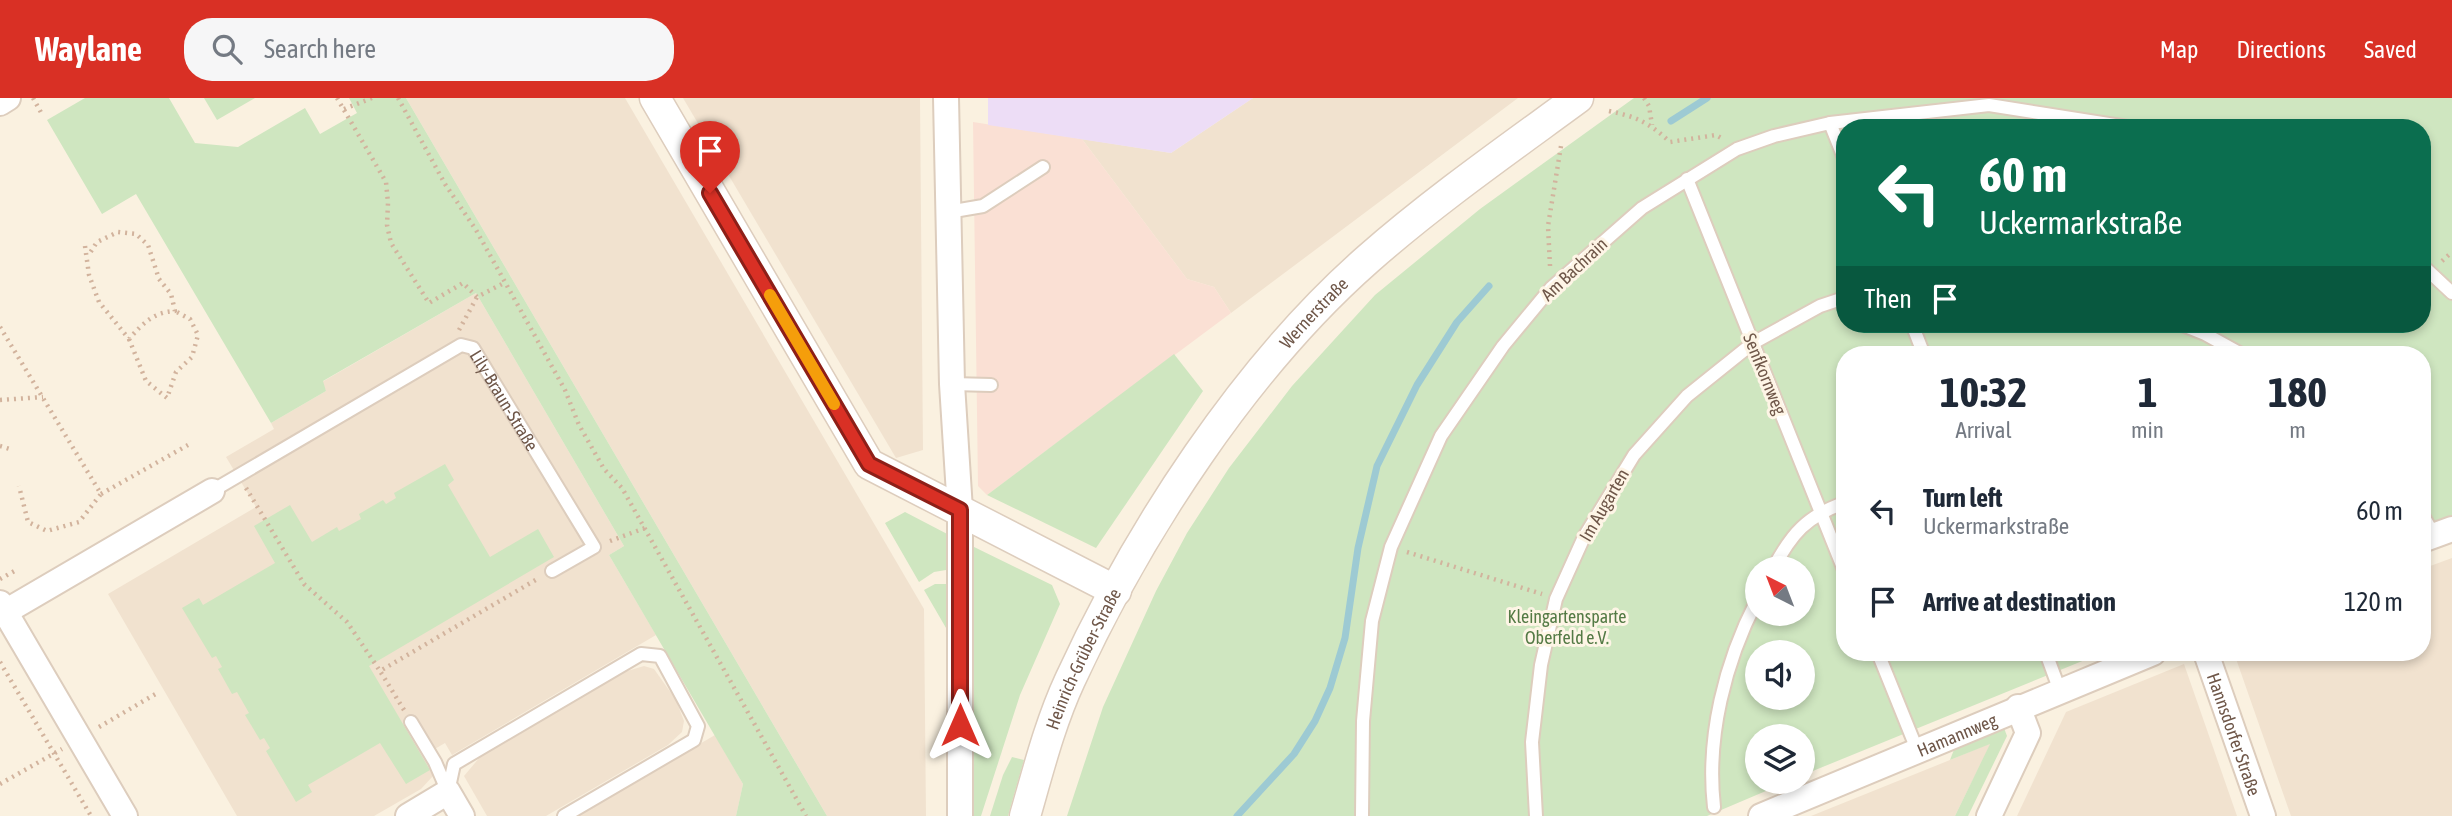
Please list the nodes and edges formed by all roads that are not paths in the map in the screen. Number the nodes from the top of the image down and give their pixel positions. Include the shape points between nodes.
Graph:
1 (8, 98) edge
2 (655, 98) edge
3 (946, 98) edge
4 (1578, 98) edge
5 (0, 103) edge
6 (1865, 119) edge
7 (2077, 119) edge
8 (1836, 122) edge
9 (1830, 123) junction
10 (1836, 138) edge
11 (1043, 167) dead end
12 (1686, 179) junction
13 (948, 212) junction
14 (2431, 273) edge
15 (2452, 293) edge
16 (1836, 301) edge
17 (2202, 333) edge
18 (1753, 343) junction
19 (2227, 346) edge
20 (952, 384) junction
21 (991, 385) dead end
22 (212, 491) joint
23 (1836, 506) edge
24 (960, 510) junction
25 (1821, 512) junction
26 (1836, 550) edge
27 (1782, 556) edge
28 (552, 571) road end
29 (1116, 590) junction
30 (2, 610) edge
31 (1745, 622) edge
32 (1881, 661) edge
33 (2049, 661) edge
34 (2133, 661) edge
35 (2209, 661) edge
36 (2060, 691) junction
37 (2018, 707) junction
38 (411, 722) road end
39 (1918, 752) junction
40 (448, 792) junction
41 (1714, 807) dead end
42 (125, 816) edge
43 (408, 816) edge
44 (462, 816) edge
45 (564, 816) edge
46 (960, 816) edge
47 (1025, 816) edge
48 (1362, 816) edge
49 (1536, 816) edge
50 (1761, 816) edge
51 (1989, 816) edge
52 (2263, 816) edge

1 - 5 street
2 - 24 street, Heinrich-Grüber-Straße via 869,464
3 - 13 street
4 - 29 street, Wernerstraße via 1443,197 1317,308 1233,405 1166,504
6 - 7 lane, Am Bachrain via 1989,105
8 - 9 lane, Am Bachrain
9 - 10 lane
9 - 12 lane, Am Bachrain via 1737,149
11 - 13 lane via 983,206
12 - 18 lane, Senfkornweg
12 - 48 lane, Am Bachrain via 1642,208 1551,288 1503,346 1441,436 1391,547 1372,621 1363,722
13 - 20 street
14 - 15 lane
16 - 18 lane, Im Augarten
17 - 19 lane
18 - 25 lane, Senfkornweg
18 - 49 lane, Im Augarten via 1687,396 1634,454 1584,537 1556,598 1531,742
20 - 21 lane
20 - 24 street
22 - 28 lane, Lily-Braun-Straße via 461,345 473,348 594,547
22 - 30 street, Lily-Braun-Straße
23 - 25 lane
24 - 29 street, Heinrich-Grüber-Straße
24 - 46 street
25 - 26 lane, Senfkornweg
25 - 27 lane via 1806,522
29 - 47 street, Heinrich-Grüber-Straße via 1069,682
30 - 42 street, Lily-Braun-Straße
31 - 41 lane via 1718,708 1710,778
32 - 39 lane
33 - 36 lane
34 - 36 street, Hamannweg
35 - 52 street, Hannsdorfer Straße
36 - 37 street, Hamannweg
37 - 39 street, Hamannweg
37 - 51 street via 2028,733
38 - 40 lane
39 - 50 street, Hamannweg
40 - 43 street
40 - 44 street
40 - 45 lane via 454,764 641,654 660,656 698,726 694,740

